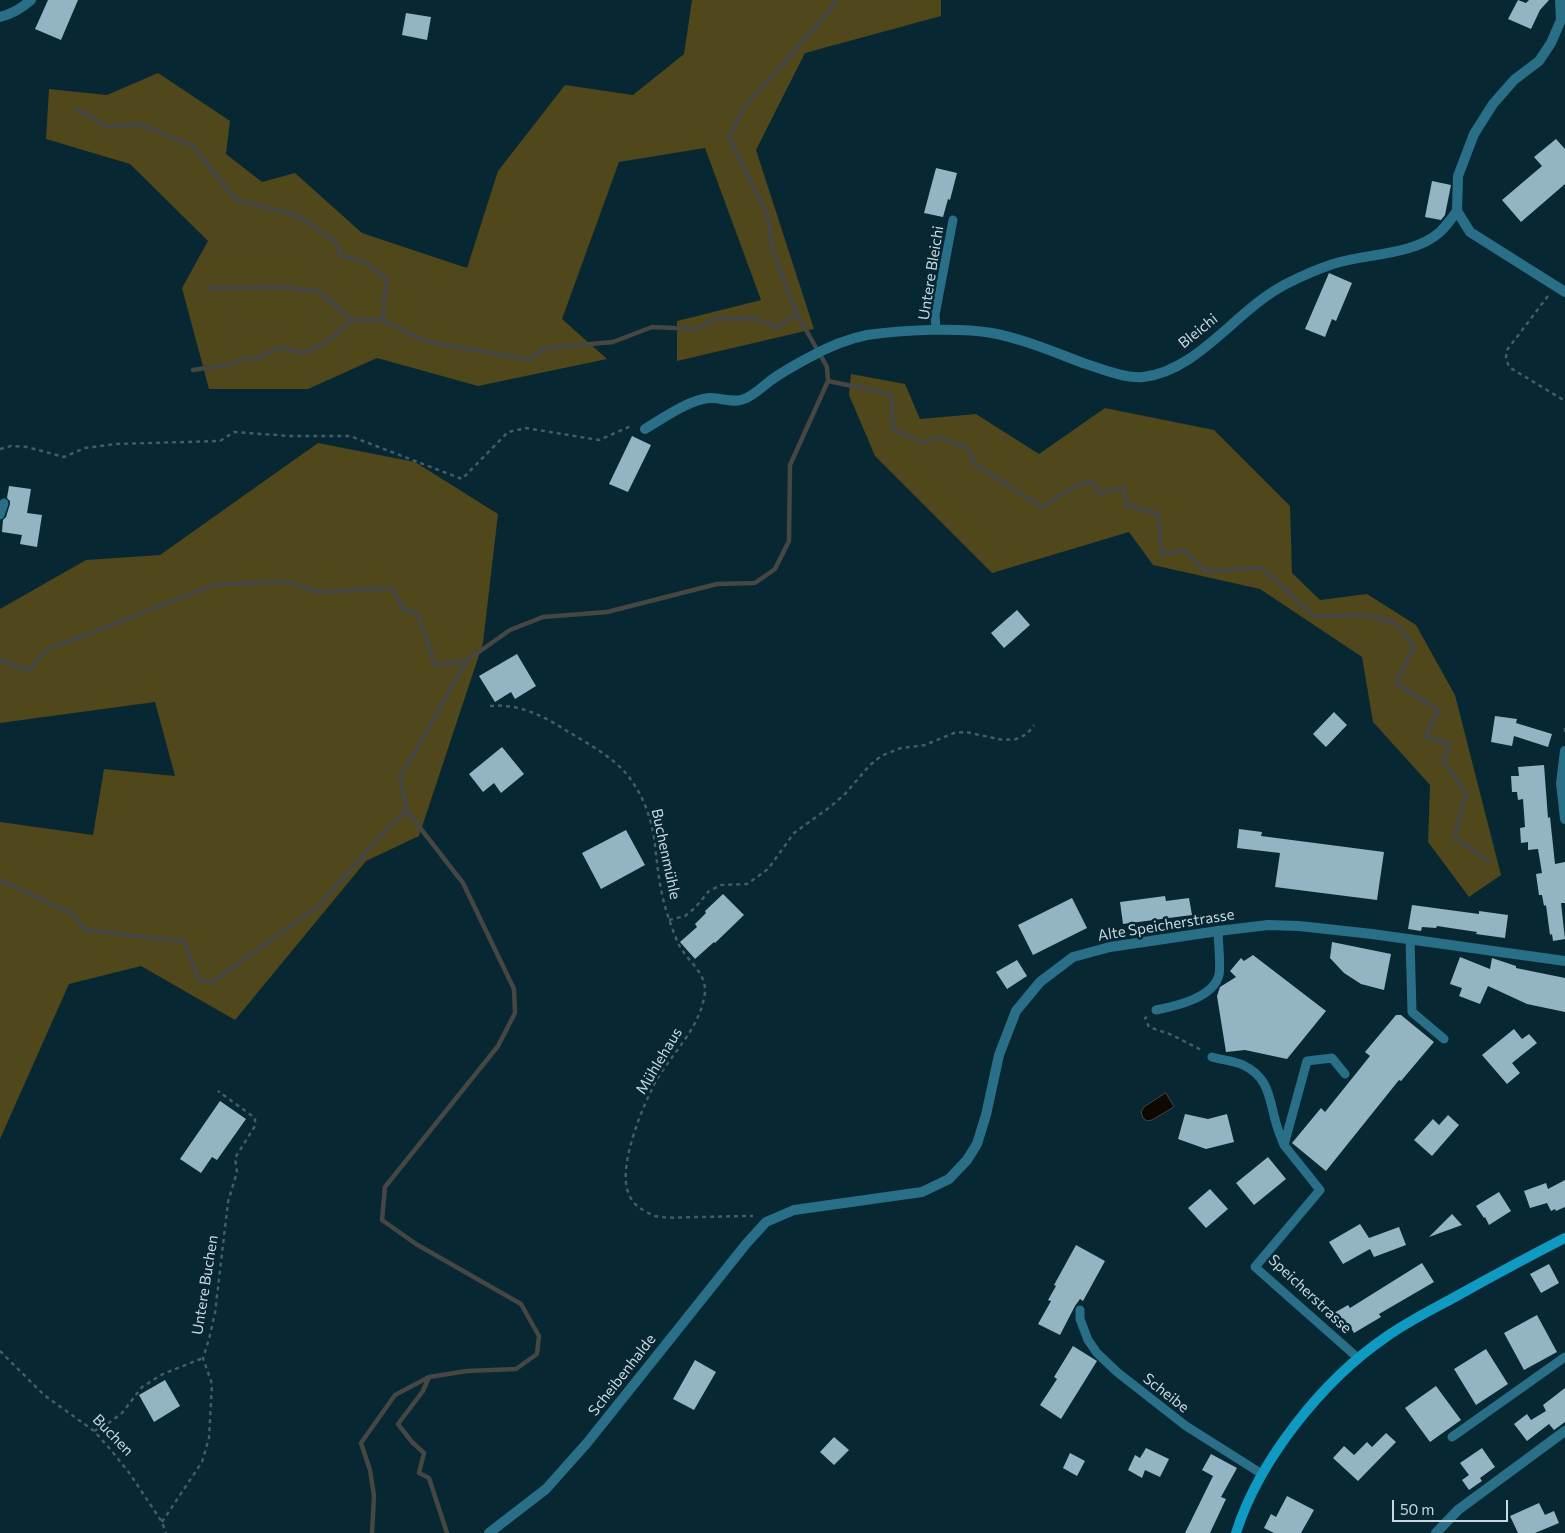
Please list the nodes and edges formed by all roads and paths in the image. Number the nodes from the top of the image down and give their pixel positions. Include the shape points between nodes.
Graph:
1 (31, 0) edge
2 (1560, 0) edge
3 (0, 17) edge
4 (1457, 211) junction
5 (952, 220) dead end
6 (1555, 286) junction
7 (1565, 292) edge
8 (936, 330) junction
9 (1565, 401) edge
10 (644, 429) joint
11 (0, 449) edge
12 (4, 503) dead end
13 (0, 515) edge
14 (490, 706) dead end
15 (1034, 725) dead end
16 (1565, 728) edge
17 (1565, 732) edge
18 (1565, 751) edge
19 (1565, 819) edge
20 (670, 920) junction
21 (1218, 931) junction
22 (1410, 939) junction
23 (1565, 961) edge
24 (1156, 1010) joint
25 (1444, 1039) dead end
26 (1212, 1057) joint
27 (1345, 1074) dead end
28 (218, 1090) dead end
29 (1284, 1145) junction
30 (766, 1222) junction
31 (1565, 1238) edge
32 (1080, 1310) dead end
33 (0, 1351) edge
34 (1565, 1356) edge
35 (203, 1358) junction
36 (1358, 1358) junction
37 (94, 1431) junction
38 (1565, 1431) edge
39 (1452, 1437) dead end
40 (1262, 1474) junction
41 (162, 1522) junction
42 (166, 1533) edge
43 (489, 1533) edge
44 (1236, 1533) edge
45 (1436, 1533) edge

1 - 3 street
2 - 4 street via 1561,20 1551,43 1539,61 1514,80 1492,104 1474,134 1458,176
4 - 6 street via 1470,232
4 - 8 street, Bleichi via 1440,232 1421,244 1334,263 1286,284 1254,304 1197,354 1173,369 1142,378 1111,373 992,333
5 - 8 lane, Untere Bleichi via 935,315
6 - 7 street
6 - 9 path via 1507,350 1506,358 1509,367
8 - 10 street, Bleichi via 865,336 832,346 772,379 744,399 694,401
10 - 11 path via 631,426 599,440 526,428 508,432 462,479 350,436 234,432 220,440 114,444 85,448 64,457 27,447
12 - 13 lane
14 - 20 path, Buchenmühle via 522,709 558,725 613,760 632,781 652,828 657,870
15 - 20 path via 1027,734 1016,739 954,733 925,745 900,748 881,756 845,794 794,833 768,869 747,884 721,885 709,891 685,916
16 - 17 path
18 - 19 street via 1560,783
20 - 30 path, Mühlehaus via 681,947 703,979 705,990 702,1007 693,1026 656,1081 638,1122 625,1172 628,1192 636,1206 654,1216 754,1216
21 - 22 street, Alte Speicherstrasse via 1268,925 1299,926
21 - 24 lane via 1219,975 1210,990 1182,1004
21 - 30 street, Alte Speicherstrasse via 1101,949 1073,958 1040,982 1016,1011 999,1055 977,1144 949,1179 922,1192 794,1210
22 - 23 street, Alte Speicherstrasse
22 - 25 lane via 1412,1012
24 - 26 path via 1145,1018 1149,1028 1172,1035
26 - 29 lane via 1242,1064 1255,1072 1266,1086
27 - 29 lane via 1332,1058 1308,1061
28 - 35 path, Untere Buchen via 255,1118 255,1126 235,1158 237,1172 228,1202 214,1313
29 - 36 lane, Speicherstrasse via 1320,1190 1255,1267
30 - 43 street, Scheibenhalde via 587,1443 546,1489
31 - 36 main road via 1405,1325
32 - 40 lane, Scheibe via 1088,1340 1117,1372 1186,1426
33 - 37 path, Buchen via 44,1395
34 - 39 lane
35 - 37 path via 163,1374 142,1387 122,1413
35 - 41 path, Untere Buchen via 212,1384 209,1438 202,1462
36 - 40 main road via 1289,1432
37 - 41 path, Buchen via 130,1474
38 - 45 street via 1458,1510
40 - 44 main road
41 - 42 path, Buchen

